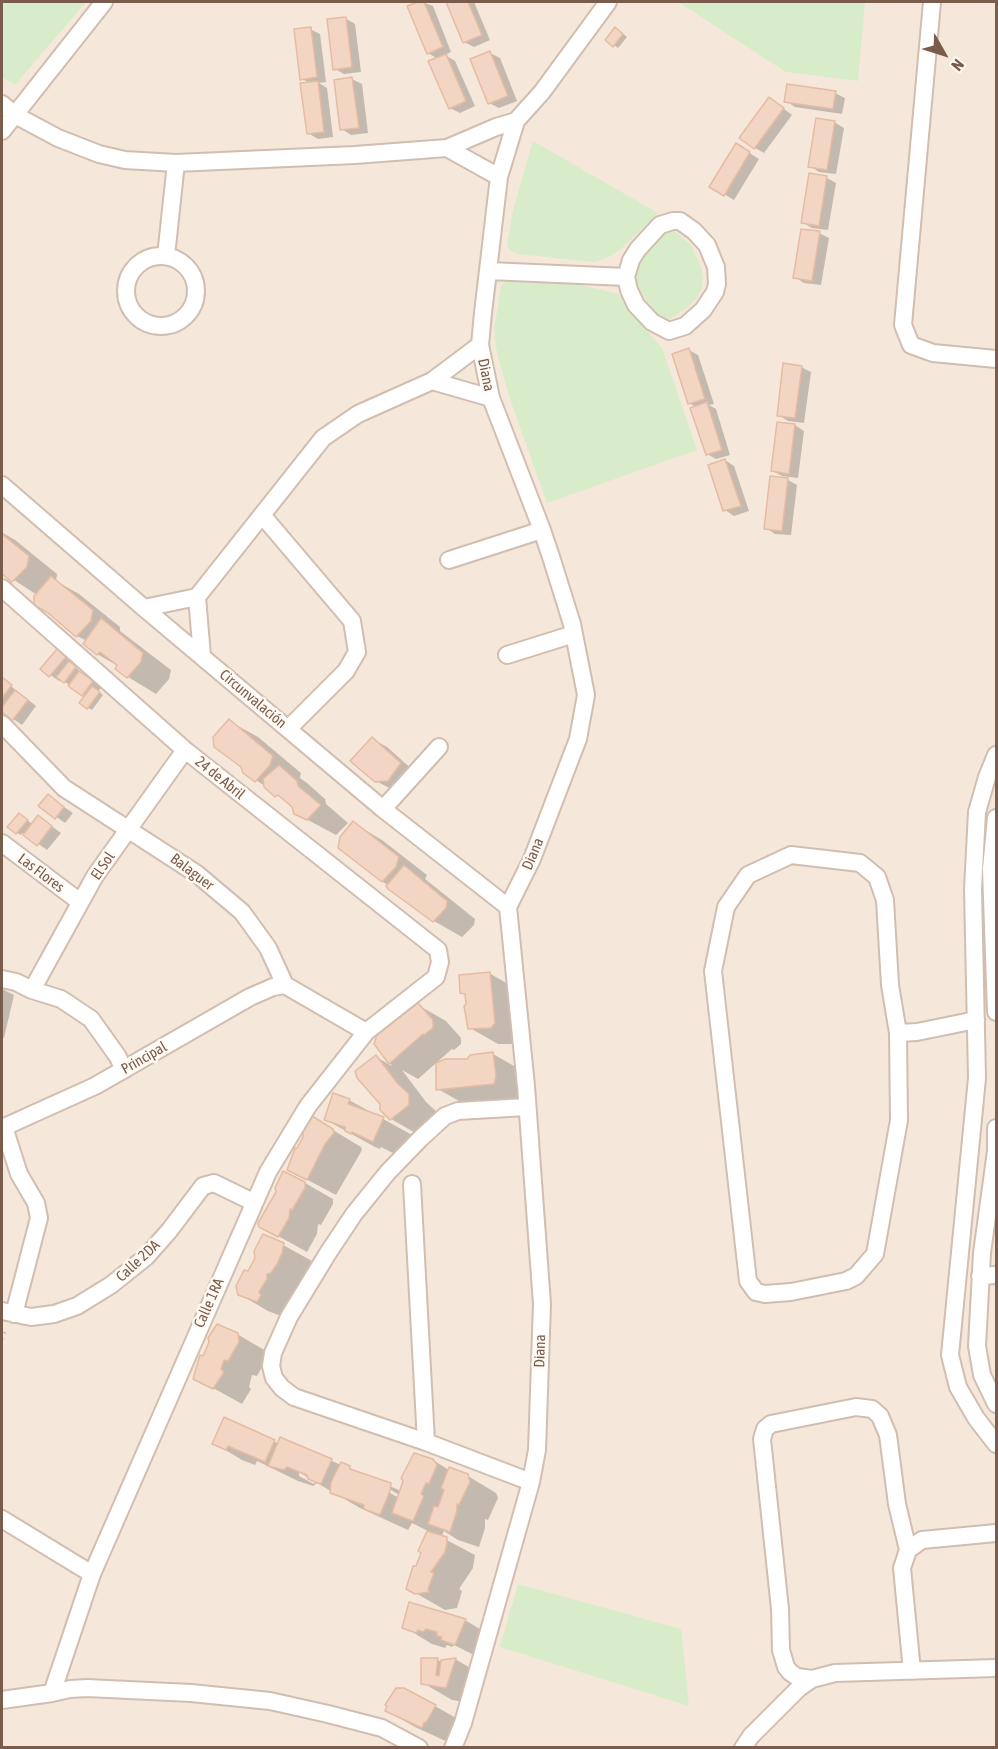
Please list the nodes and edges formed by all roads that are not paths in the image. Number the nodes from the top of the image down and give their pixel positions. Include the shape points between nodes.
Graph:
1 (104, 2) edge
2 (608, 2) edge
3 (932, 2) edge
4 (2, 104) edge
5 (15, 116) junction
6 (516, 121) junction
7 (2, 131) edge
8 (447, 148) junction
9 (177, 164) junction
10 (499, 177) junction
11 (166, 256) junction
12 (489, 272) junction
13 (626, 277) junction
14 (480, 345) junction
15 (996, 359) edge
16 (432, 381) junction
17 (491, 398) junction
18 (2, 485) edge
19 (262, 515) junction
20 (542, 530) junction
21 (449, 560) dead end
22 (197, 597) junction
23 (5, 598) edge
24 (144, 608) junction
25 (574, 634) junction
26 (507, 655) dead end
27 (202, 656) junction
28 (2, 724) edge
29 (288, 729) junction
30 (439, 747) dead end
31 (184, 750) junction
32 (996, 755) edge
33 (383, 809) junction
34 (996, 818) edge
35 (128, 829) junction
36 (2, 843) edge
37 (995, 844) edge
38 (994, 869) edge
39 (80, 902) junction
40 (508, 907) junction
41 (440, 962) joint
42 (2, 979) edge
43 (285, 985) junction
44 (32, 990) junction
45 (996, 1012) edge
46 (976, 1020) junction
47 (366, 1032) junction
48 (898, 1033) junction
49 (124, 1070) junction
50 (526, 1107) junction
51 (3, 1128) edge
52 (996, 1128) edge
53 (412, 1184) dead end
54 (253, 1202) junction
55 (988, 1276) edge
56 (8, 1312) edge
57 (996, 1404) edge
58 (426, 1442) junction
59 (996, 1444) edge
60 (531, 1482) junction
61 (2, 1519) edge
62 (996, 1533) edge
63 (908, 1550) junction
64 (92, 1574) junction
65 (996, 1668) edge
66 (912, 1671) junction
67 (812, 1679) junction
68 (52, 1693) junction
69 (2, 1700) edge
70 (419, 1748) edge
71 (453, 1748) edge
72 (743, 1748) edge

1 - 5 street
2 - 6 street, Diana
3 - 15 street via 903,325 911,345 933,353
4 - 5 street
5 - 7 street
5 - 9 street via 99,154
6 - 8 street
6 - 10 street, Diana
8 - 9 street
8 - 10 street
9 - 11 street
10 - 12 street, Diana
11 - 11 street via 143,261 128,279 128,303 134,314 154,325 165,326 185,316 195,297 192,275 186,266
12 - 13 street
12 - 14 street, Diana
13 - 13 street via 636,305 652,322 669,331 685,326 698,315 711,300 717,284 716,267 707,245 680,221 660,225 631,260
14 - 16 street
14 - 17 street, Diana
16 - 17 street
16 - 19 street via 358,414 323,438
17 - 20 street, Diana
18 - 24 street, Circunvalación
19 - 22 street
19 - 29 street via 352,621 357,652 346,671
20 - 21 street
20 - 25 street, Diana
22 - 24 street
22 - 27 street
23 - 31 street, 24 de Abril
24 - 27 street, Circunvalación
25 - 26 street
25 - 40 street, Diana via 586,695 578,739 532,859
27 - 29 street, Circunvalación
28 - 35 street, Balaguer via 64,788
29 - 33 street, Circunvalación
30 - 33 street
31 - 35 street, El Sol
31 - 41 street, 24 de Abril via 438,950
32 - 46 street via 977,812 973,889
33 - 40 street, Circunvalación
34 - 37 street
35 - 39 street, El Sol
35 - 43 street, Balaguer via 196,874 242,912 268,948
36 - 39 street, Las Flores
37 - 38 street
38 - 45 street
39 - 44 street, El Sol
40 - 50 street, Diana
41 - 47 street, Calle 1RA via 436,977
42 - 44 street
43 - 47 street
43 - 49 street, Principal via 250,998
44 - 49 street via 61,999 91,1019
46 - 48 street
46 - 59 street via 977,1078 950,1355 958,1387
47 - 54 street, Calle 1RA via 308,1106
48 - 48 street via 890,985 885,900 877,877 860,863 791,855 748,875 726,907 713,971 748,1281 756,1292 791,1292 846,1281 856,1276 875,1254 899,1120
49 - 51 street, Principal
50 - 58 street via 458,1111 434,1125 354,1214 305,1291 273,1353 274,1377 294,1397
50 - 60 street, Diana via 542,1304 537,1450
51 - 56 street via 39,1218
52 - 55 street
53 - 58 street
54 - 56 street, Calle 2DA via 214,1183 203,1186 146,1257 111,1285 77,1306 54,1314 31,1317
54 - 64 street, Calle 1RA
55 - 57 street via 977,1346 982,1375
58 - 60 street
60 - 71 street, Diana
61 - 64 street
62 - 63 street via 922,1540
63 - 66 street via 902,1568
63 - 67 street via 888,1435 880,1416 872,1409 856,1407 771,1424 765,1429 762,1439 781,1650 790,1672
64 - 68 street, Calle 1RA
65 - 66 street
66 - 67 street via 835,1673
67 - 72 street
68 - 69 street
68 - 70 street via 87,1688 270,1701 382,1728

